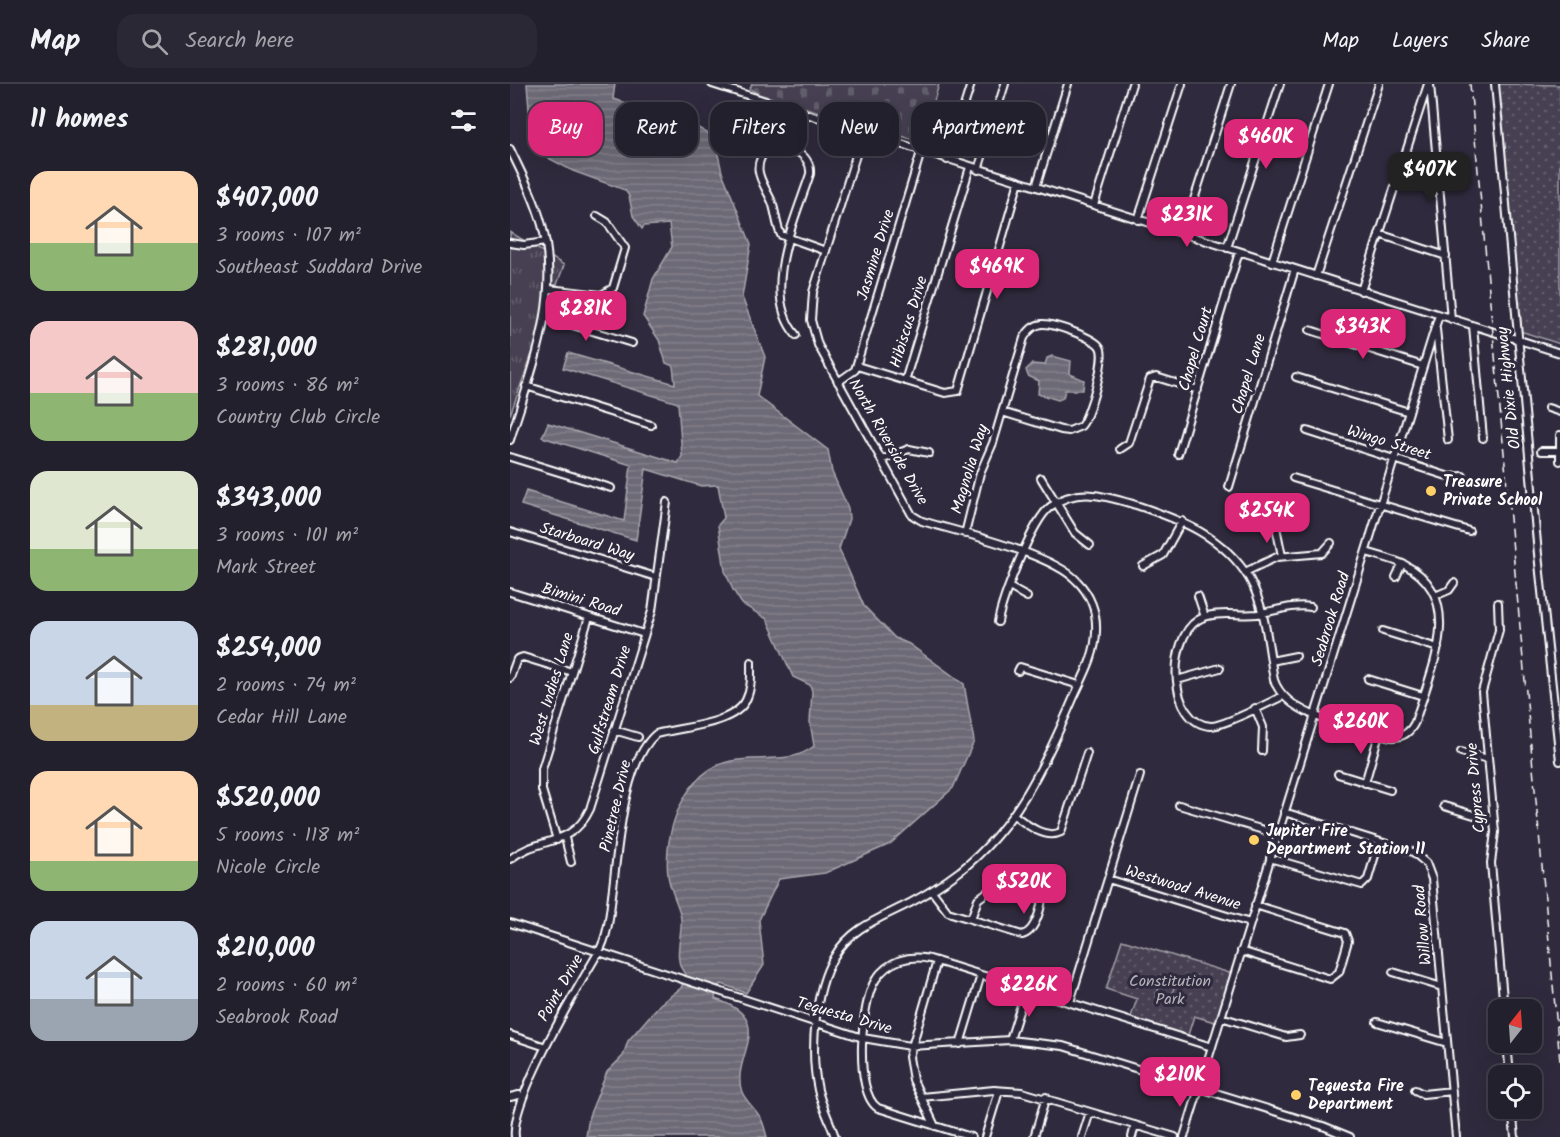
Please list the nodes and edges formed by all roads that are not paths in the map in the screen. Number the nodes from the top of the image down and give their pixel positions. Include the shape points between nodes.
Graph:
1 (712, 84) edge
2 (971, 84) edge
3 (1005, 84) edge
4 (1068, 84) edge
5 (1132, 84) edge
6 (1182, 84) edge
7 (1232, 84) edge
8 (1280, 84) edge
9 (1329, 84) edge
10 (1379, 84) edge
11 (1429, 84) edge
12 (1495, 84) edge
13 (722, 86) edge
14 (819, 118) edge
15 (510, 149) edge
16 (856, 156) edge
17 (920, 156) edge
18 (934, 156) edge
19 (948, 160) junction
20 (970, 167) junction
21 (978, 170) junction
22 (1019, 181) junction
23 (1036, 187) junction
24 (1094, 206) junction
25 (597, 216) dead end
26 (1138, 220) junction
27 (1183, 234) junction
28 (1379, 234) junction
29 (789, 240) junction
30 (546, 242) junction
31 (510, 243) edge
32 (1227, 248) junction
33 (826, 251) junction
34 (1239, 252) junction
35 (1446, 256) junction
36 (1272, 262) junction
37 (1295, 269) junction
38 (1316, 276) junction
39 (549, 289) junction
40 (1361, 291) junction
41 (1439, 315) junction
42 (546, 317) junction
43 (1451, 319) junction
44 (1436, 325) junction
45 (1473, 326) junction
46 (1310, 330) dead end
47 (796, 335) dead end
48 (1518, 340) junction
49 (632, 344) dead end
50 (1560, 354) edge
51 (857, 366) junction
52 (1423, 366) junction
53 (1296, 377) dead end
54 (905, 381) junction
55 (838, 382) junction
56 (526, 386) junction
57 (1198, 390) junction
58 (1548, 408) dead end
59 (1002, 412) junction
60 (1409, 412) junction
61 (1560, 412) edge
62 (651, 425) dead end
63 (1307, 431) dead end
64 (1484, 438) dead end
65 (510, 440) edge
66 (1448, 440) dead end
67 (1560, 440) edge
68 (1120, 449) dead end
69 (1541, 451) dead end
70 (1559, 451) edge
71 (928, 453) dead end
72 (1178, 454) dead end
73 (510, 456) edge
74 (1395, 459) junction
75 (881, 460) junction
76 (1560, 461) edge
77 (1463, 476) dead end
78 (1041, 478) dead end
79 (1293, 478) dead end
80 (611, 488) dead end
81 (1229, 488) dead end
82 (667, 502) dead end
83 (1056, 503) junction
84 (1380, 505) junction
85 (1182, 521) junction
86 (1276, 527) dead end
87 (1469, 531) dead end
88 (510, 532) edge
89 (965, 534) junction
90 (1331, 543) dead end
91 (1090, 545) dead end
92 (1366, 552) junction
93 (1023, 553) junction
94 (1282, 556) junction
95 (1402, 564) junction
96 (1143, 566) dead end
97 (1245, 572) junction
98 (656, 577) junction
99 (1396, 578) dead end
100 (1454, 584) dead end
101 (1009, 587) junction
102 (510, 592) edge
103 (1198, 596) dead end
104 (1435, 596) junction
105 (1027, 597) dead end
106 (1498, 603) dead end
107 (1311, 607) dead end
108 (1262, 613) junction
109 (589, 617) junction
110 (1205, 617) junction
111 (998, 622) dead end
112 (1383, 631) dead end
113 (644, 634) junction
114 (1438, 648) junction
115 (1497, 651) dead end
116 (1296, 656) dead end
117 (1271, 661) junction
118 (751, 662) dead end
119 (1488, 663) junction
120 (1220, 668) dead end
121 (1018, 671) dead end
122 (572, 672) junction
123 (510, 678) edge
124 (1368, 679) dead end
125 (1177, 680) junction
126 (1079, 685) junction
127 (1283, 696) junction
128 (1423, 696) junction
129 (1256, 708) junction
130 (1316, 715) junction
131 (614, 730) junction
132 (1379, 734) junction
133 (638, 737) dead end
134 (1262, 751) dead end
135 (1461, 752) dead end
136 (1087, 753) dead end
137 (1488, 759) junction
138 (1560, 761) edge
139 (1338, 774) dead end
140 (1140, 775) dead end
141 (1365, 783) junction
142 (1390, 790) dead end
143 (1179, 805) dead end
144 (1444, 806) dead end
145 (1284, 812) junction
146 (1014, 815) junction
147 (1494, 821) junction
148 (1277, 834) junction
149 (565, 838) junction
150 (557, 840) junction
151 (1379, 842) junction
152 (1270, 858) junction
153 (510, 859) edge
154 (571, 862) dead end
155 (1108, 879) junction
156 (932, 891) junction
157 (1255, 905) junction
158 (971, 919) junction
159 (510, 923) edge
160 (1250, 923) junction
161 (1241, 951) junction
162 (598, 953) junction
163 (936, 961) junction
164 (1393, 972) dead end
165 (981, 975) junction
166 (1442, 987) junction
167 (1026, 989) junction
168 (1503, 999) edge
169 (1070, 1002) junction
170 (1221, 1017) junction
171 (1377, 1022) dead end
172 (817, 1024) junction
173 (510, 1035) edge
174 (1300, 1035) dead end
175 (863, 1038) junction
176 (1010, 1040) junction
177 (1447, 1043) junction
178 (960, 1044) junction
179 (910, 1046) junction
180 (543, 1047) junction
181 (1212, 1047) junction
182 (1200, 1087) junction
183 (1415, 1090) dead end
184 (999, 1091) junction
185 (1452, 1091) junction
186 (519, 1095) junction
187 (510, 1097) edge
188 (921, 1097) junction
189 (1046, 1097) junction
190 (1090, 1112) junction
191 (1513, 1119) edge
192 (1136, 1125) junction
193 (935, 1126) junction
194 (1334, 1134) edge
195 (515, 1137) edge
196 (835, 1137) edge
197 (971, 1137) edge
198 (985, 1137) edge
199 (1034, 1137) edge
200 (1082, 1137) edge
201 (1132, 1137) edge
202 (1175, 1137) edge
203 (1184, 1137) edge
204 (1350, 1137) edge
205 (1456, 1137) edge
206 (1515, 1137) edge

1 - 13 street
2 - 19 street
3 - 21 street
4 - 23 street
5 - 24 street
6 - 26 street
7 - 27 street
8 - 32 street
9 - 36 street
10 - 38 street
11 - 28 street
11 - 35 street
12 - 48 street, Old Dixie Highway
13 - 14 street
15 - 30 street via 534,201
16 - 33 street, North Riverside Drive
17 - 51 street, Jasmine Drive
18 - 19 street
19 - 20 street
20 - 21 street
20 - 54 street, Hibiscus Drive
21 - 22 street
22 - 23 street
22 - 54 street via 960,388 951,393
23 - 24 street
24 - 26 street
25 - 39 street via 607,222 625,248 614,288 601,295
26 - 27 street
27 - 32 street
28 - 35 street
28 - 40 street
29 - 29 street via 781,236 772,202 759,178 760,159 773,147 800,153 810,165
29 - 33 street
29 - 47 street via 780,299 784,316
30 - 31 street
30 - 39 street
32 - 34 street
33 - 55 street, North Riverside Drive via 813,292 811,320 818,345
34 - 36 street
34 - 57 street, Chapel Court
35 - 43 street
36 - 37 street
37 - 38 street
37 - 81 street, Chapel Lane
38 - 40 street
39 - 42 street
40 - 41 street
41 - 43 street
41 - 44 street, Seabrook Road
42 - 49 street
42 - 56 street
43 - 45 street
44 - 52 street, Seabrook Road
44 - 66 street
45 - 48 street
45 - 64 street
46 - 52 street
48 - 50 street
48 - 138 street, Old Dixie Highway
51 - 54 street
51 - 55 street via 851,375
52 - 60 street, Seabrook Road
53 - 60 street
55 - 75 street, North Riverside Drive
56 - 62 street
56 - 65 street
57 - 68 street via 1156,377 1150,379 1129,443
57 - 72 street, Chapel Court
58 - 61 street
59 - 59 street, Magnolia Way via 1029,330 1050,325 1098,344 1101,365 1080,426 1061,430
59 - 89 street, Magnolia Way via 980,473
60 - 74 street, Seabrook Road
63 - 74 street, Wingo Street
67 - 70 street
69 - 70 street
70 - 76 street
71 - 75 street via 909,449
73 - 80 street
74 - 77 street, Wingo Street via 1450,477
74 - 84 street, Seabrook Road
75 - 89 street, North Riverside Drive via 914,517
78 - 83 street
79 - 84 street
82 - 98 street, Gulfstream Drive
83 - 85 street via 1075,495 1099,494
83 - 91 street via 1075,533
83 - 93 street via 1035,523
84 - 87 street
84 - 92 street, Seabrook Road
85 - 96 street via 1163,555
85 - 97 street via 1214,540
86 - 94 street
88 - 98 street, Starboard Way
89 - 93 street, North Riverside Drive
90 - 94 street via 1322,553
92 - 95 street
92 - 130 street, Seabrook Road
93 - 101 street
93 - 126 street, North Riverside Drive via 1067,571 1091,603 1096,639
94 - 97 street
95 - 99 street
95 - 104 street via 1422,577
97 - 108 street
98 - 113 street, Gulfstream Drive via 652,611
100 - 104 street
101 - 105 street
101 - 111 street
102 - 109 street, Bimini Road
103 - 110 street
104 - 114 street via 1442,623
106 - 119 street, Cypress Drive via 1499,630
107 - 108 street via 1301,605
108 - 110 street
108 - 117 street
109 - 113 street, Bimini Road
109 - 122 street, West Indies Lane
110 - 125 street via 1193,624 1182,640
112 - 114 street
113 - 131 street, Gulfstream Drive
114 - 128 street
115 - 119 street
116 - 117 street
117 - 127 street via 1276,686
118 - 162 street, Pinetree Drive via 747,699 735,712 656,734 638,762 623,823 609,919
119 - 137 street, Cypress Drive via 1482,692
120 - 125 street
121 - 126 street via 1020,667
122 - 123 street via 523,657 517,659
122 - 150 street, West Indies Lane via 541,776
124 - 128 street
125 - 129 street via 1190,716 1209,729
126 - 146 street, North Riverside Drive via 1038,778
127 - 129 street
127 - 130 street via 1296,708
128 - 132 street via 1409,732 1399,737
129 - 134 street via 1263,727
130 - 132 street
130 - 145 street, Seabrook Road
131 - 133 street
131 - 149 street, Gulfstream Drive via 590,809 579,827
132 - 141 street
135 - 137 street
136 - 146 street via 1060,832 1052,835 1034,829
137 - 147 street, Cypress Drive
139 - 141 street
140 - 155 street
141 - 142 street
143 - 148 street
144 - 147 street
145 - 148 street, Seabrook Road
145 - 151 street, Willow Road
146 - 156 street, North Riverside Drive via 972,861
147 - 168 street, Cypress Drive via 1491,863
148 - 152 street, Seabrook Road
149 - 150 street
149 - 154 street
150 - 153 street
151 - 152 street via 1368,879 1362,885
151 - 166 street, Willow Road via 1416,854 1430,869
152 - 157 street, Seabrook Road
155 - 160 street, Westwood Avenue
155 - 169 street
156 - 158 street via 946,911
156 - 172 street, North Riverside Drive via 849,937 835,954 823,981
157 - 160 street, Seabrook Road
157 - 161 street via 1345,933 1348,941 1339,972 1330,979
158 - 158 street via 978,898 1006,878 1035,884 1042,891 1033,928 1025,935
159 - 162 street, Tequesta Drive
160 - 161 street, Seabrook Road
161 - 170 street, Seabrook Road
162 - 172 street, Tequesta Drive
162 - 180 street, Point Drive
163 - 165 street
163 - 175 street via 903,959 880,973 869,994
163 - 179 street
164 - 166 street
165 - 167 street
165 - 178 street
166 - 177 street, Willow Road
167 - 169 street
167 - 176 street
169 - 181 street
170 - 174 street via 1286,1037
170 - 181 street, Seabrook Road
171 - 177 street
172 - 175 street, Tequesta Drive
172 - 196 street, North Riverside Drive via 816,1076
173 - 180 street
175 - 179 street, Tequesta Drive
175 - 193 street via 863,1071 873,1105
176 - 178 street, Tequesta Drive
176 - 182 street, Tequesta Drive via 1071,1047
177 - 185 street, Willow Road
178 - 179 street, Tequesta Drive
179 - 188 street via 910,1071
180 - 186 street, Point Drive
181 - 182 street, Seabrook Road
182 - 194 street, Tequesta Drive
182 - 203 street, Seabrook Road
183 - 185 street via 1423,1094
184 - 188 street
184 - 189 street
184 - 198 street
185 - 205 street, Willow Road
186 - 187 street
186 - 195 street, Point Drive via 513,1115
188 - 193 street
189 - 190 street
189 - 199 street
190 - 192 street
190 - 200 street
191 - 206 street
192 - 201 street
192 - 202 street
193 - 197 street
194 - 204 street, Tequesta Drive

